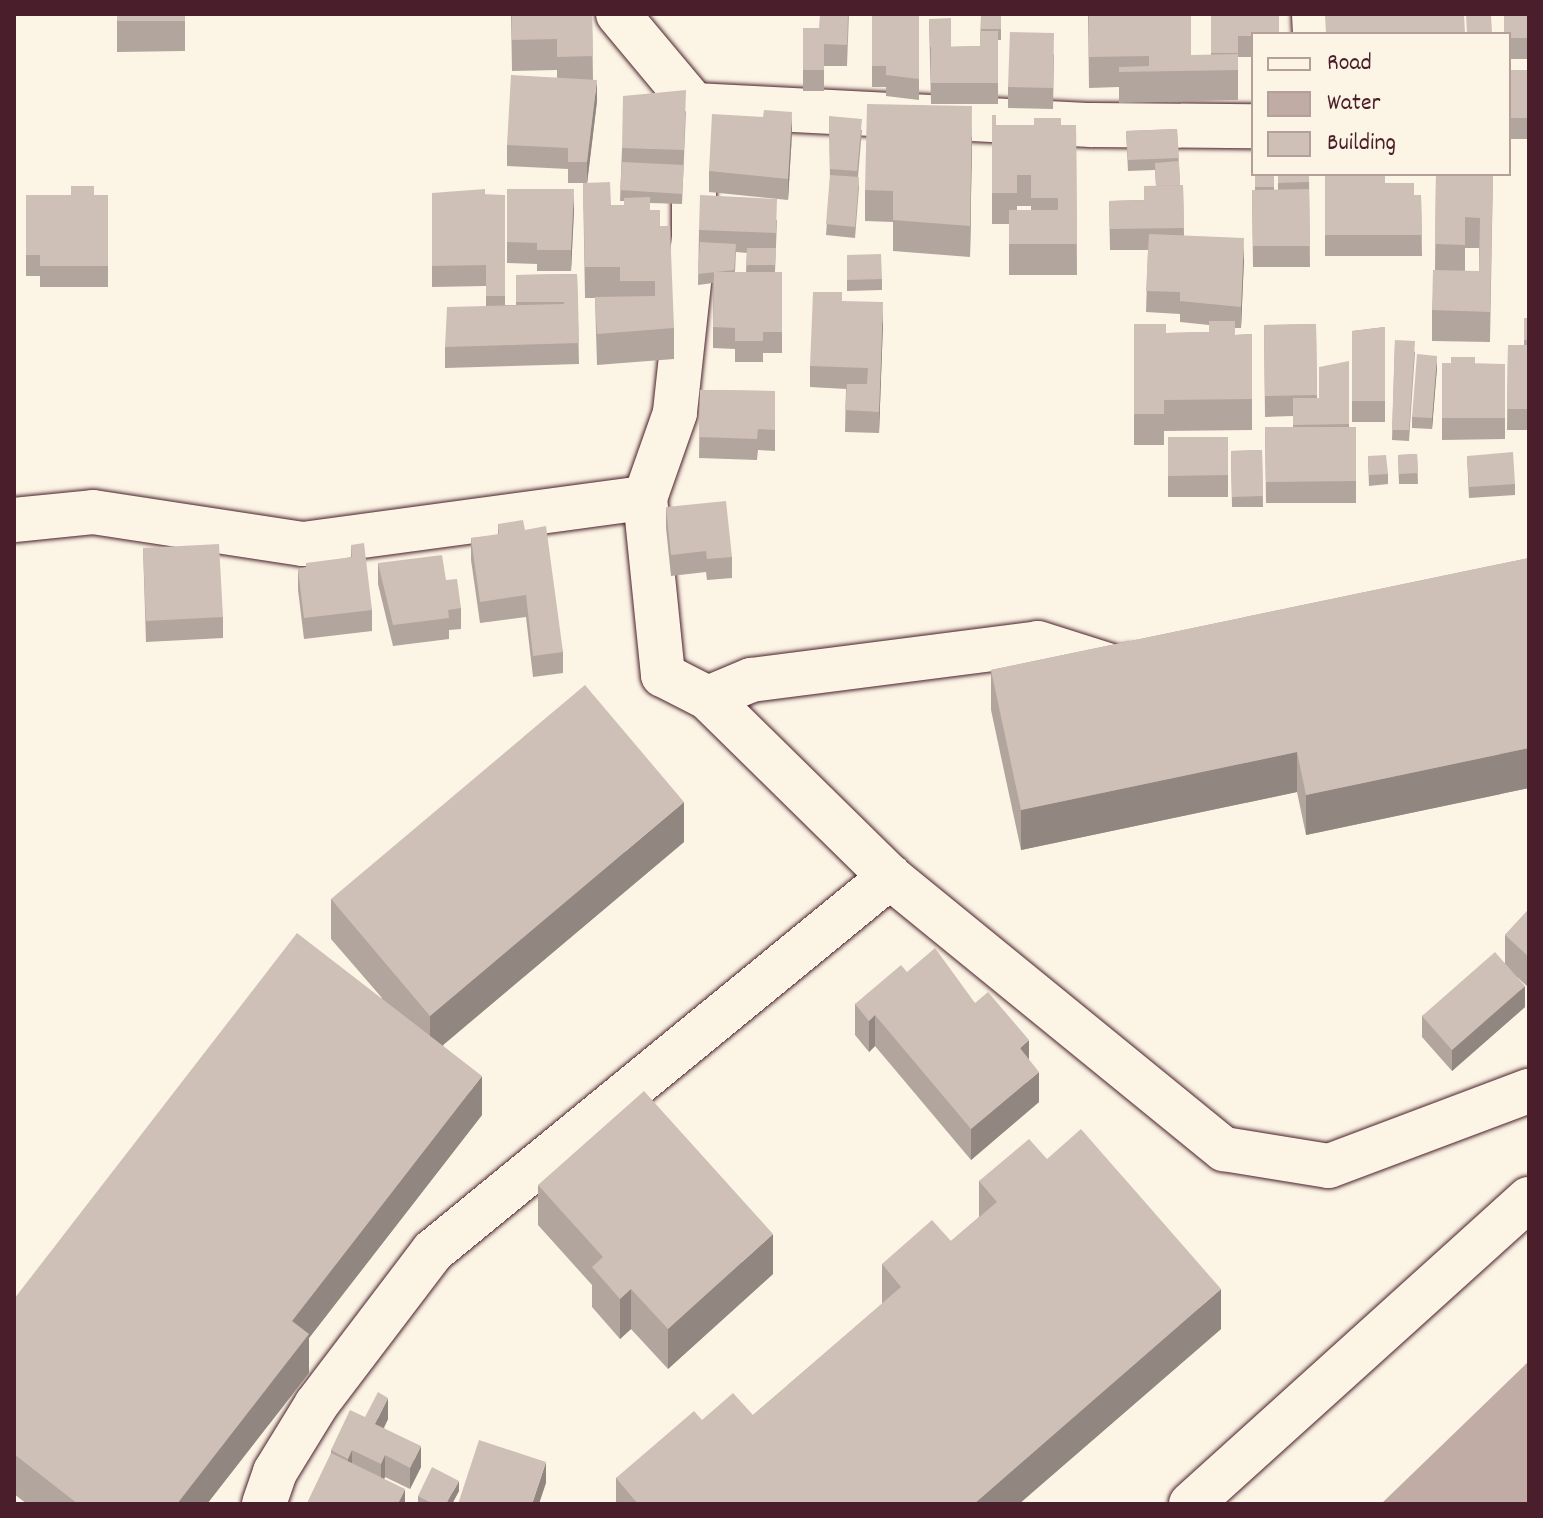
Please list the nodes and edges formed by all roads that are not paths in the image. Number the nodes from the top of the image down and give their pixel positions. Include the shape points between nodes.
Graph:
1 (618, 14) edge
2 (694, 105) junction
3 (1251, 126) edge
4 (645, 498) junction
5 (14, 520) edge
6 (1164, 656) edge
7 (708, 698) junction
8 (890, 877) junction
9 (1529, 1091) edge
10 (1529, 1199) edge
11 (264, 1504) edge
12 (1191, 1504) edge

1 - 2 street
2 - 3 street via 1091,125
2 - 4 street via 694,237 675,413
4 - 5 street via 303,544 93,512
4 - 7 street via 663,675
6 - 7 street via 1120,669 1038,643 751,680
7 - 8 street
8 - 9 street via 1224,1149 1329,1166
8 - 11 street via 433,1251 316,1405 275,1472
10 - 12 street

